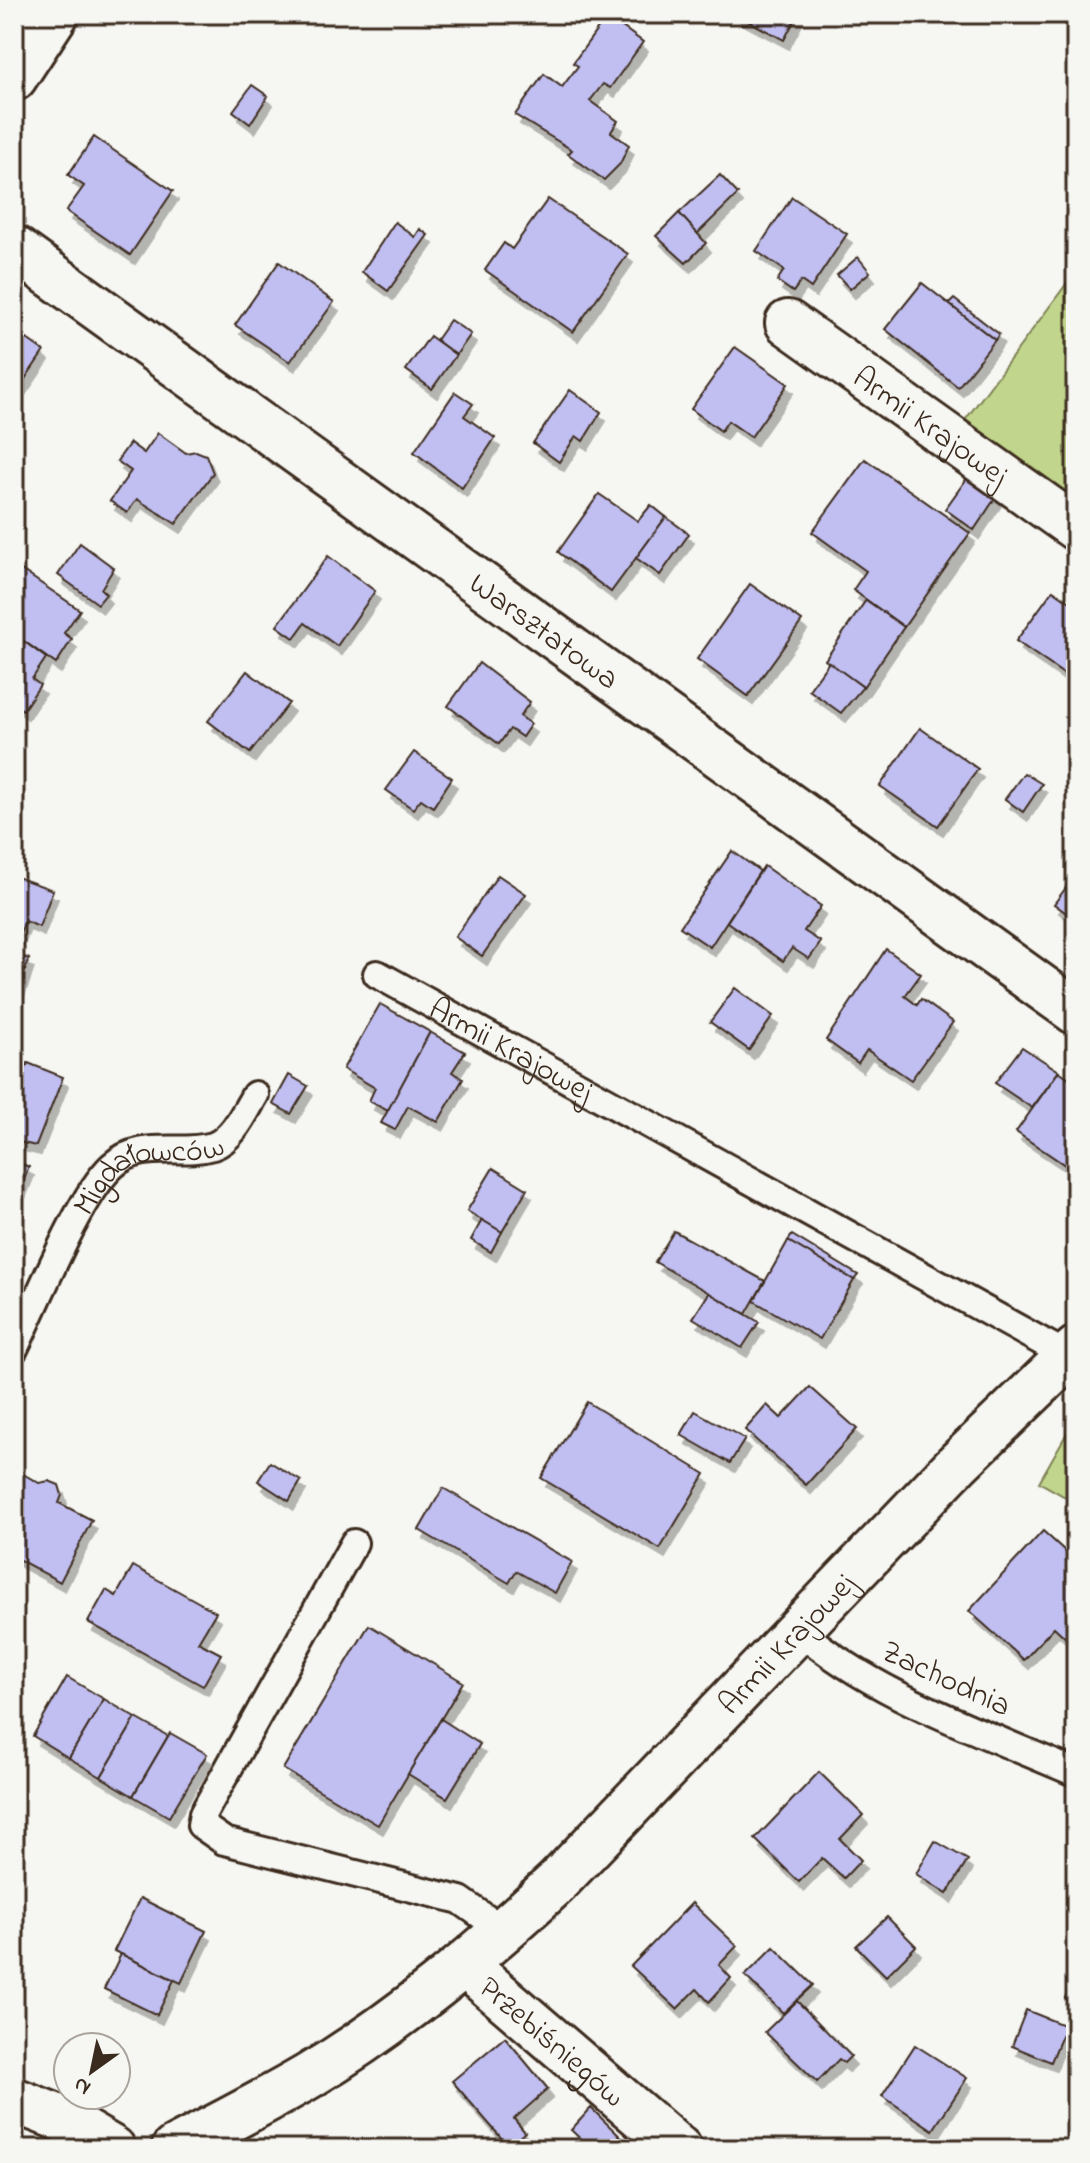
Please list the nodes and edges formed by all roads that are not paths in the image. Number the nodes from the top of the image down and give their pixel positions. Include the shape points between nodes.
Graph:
1 (56, 14) edge
2 (14, 78) edge
3 (14, 248) edge
4 (788, 323) dead end
5 (1076, 528) edge
6 (377, 974) dead end
7 (1076, 1012) edge
8 (255, 1095) dead end
9 (14, 1349) edge
10 (1072, 1352) edge
11 (354, 1543) dead end
12 (798, 1629) junction
13 (1076, 1773) edge
14 (504, 1931) junction
15 (465, 1965) junction
16 (14, 2100) edge
17 (113, 2149) edge
18 (174, 2149) edge
19 (679, 2149) edge

1 - 2 street
3 - 7 street, Warsztatowa
4 - 5 street, Armii Krajowej
6 - 10 lane, Armii Krajowej
8 - 9 lane, Migdałowców via 236,1128 214,1146 144,1149 113,1165 86,1202
10 - 12 street, Armii Krajowej
11 - 14 lane via 201,1825 224,1841 460,1900
12 - 13 lane, Zachodnia via 860,1676
12 - 14 street, Armii Krajowej
14 - 15 street, Armii Krajowej
15 - 18 street, Armii Krajowej via 310,2075
15 - 19 street, Przebiśniegów
16 - 17 street via 60,2118

